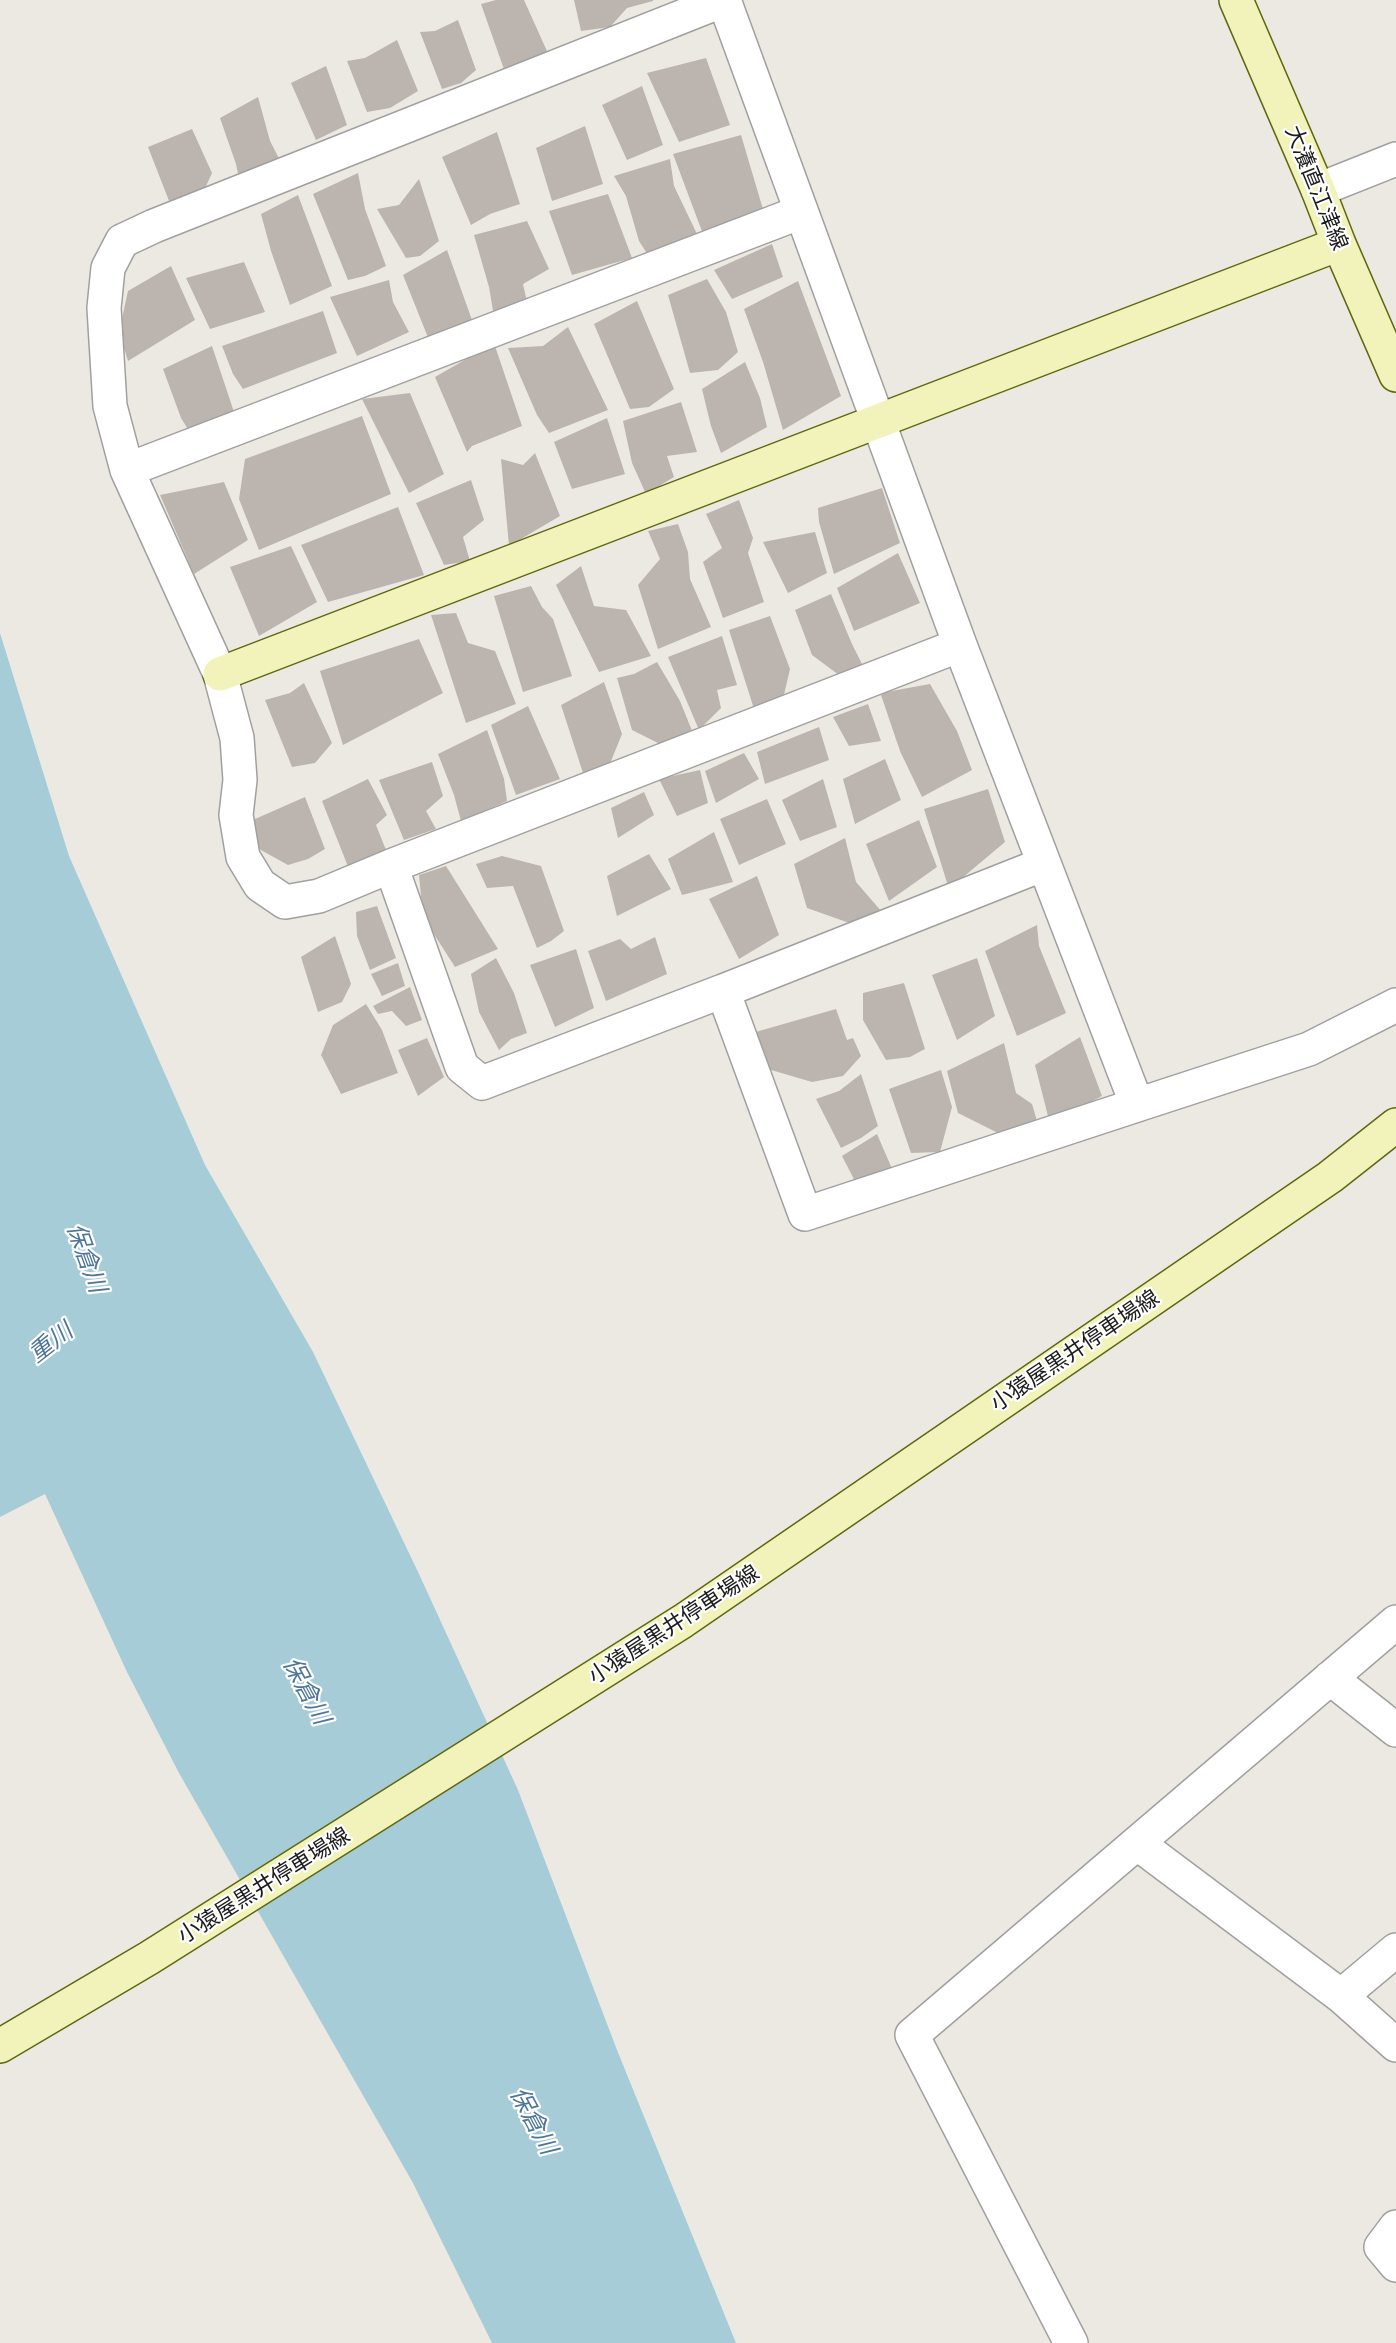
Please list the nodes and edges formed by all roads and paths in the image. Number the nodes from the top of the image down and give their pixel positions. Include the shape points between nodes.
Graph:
1 (724, 0) edge
2 (1236, 0) edge
3 (1396, 159) edge
4 (1318, 190) junction
5 (801, 212) junction
6 (1339, 244) junction
7 (1396, 375) edge
8 (879, 420) junction
9 (126, 470) junction
10 (960, 645) junction
11 (220, 674) junction
12 (1044, 864) junction
13 (391, 866) junction
14 (723, 991) junction
15 (1396, 1005) edge
16 (1137, 1104) junction
17 (1396, 1125) edge
18 (1396, 1140) edge
19 (1330, 1177) junction
20 (1396, 1622) edge
21 (1330, 1678) junction
22 (1396, 1730) edge
23 (1137, 1843) junction
24 (1396, 1950) edge
25 (1341, 1996) junction
26 (1396, 2045) edge
27 (0, 2046) edge
28 (1396, 2226) edge
29 (1396, 2265) edge
30 (1071, 2343) edge

1 - 5 street
1 - 9 street via 122,241 108,268 104,308 110,406
2 - 4 main road, 大瀁直江津線
3 - 4 street
4 - 6 main road, 大瀁直江津線
5 - 8 street
5 - 9 street
6 - 7 main road, 大瀁直江津線
6 - 8 main road
8 - 10 street
8 - 11 main road
9 - 11 street
10 - 12 street
10 - 13 street
11 - 13 street via 237,738 240,780 236,815 243,857 260,885 285,902 319,896
12 - 14 street
12 - 16 street
13 - 14 street via 462,1067 482,1083
14 - 16 street via 806,1214
15 - 16 street via 1309,1049
17 - 19 main road, 小猿屋黒井停車場線
18 - 19 main road, 小猿屋黒井停車場線
19 - 27 main road, 小猿屋黒井停車場線 via 683,1621 149,1958
20 - 21 street
21 - 22 street
21 - 23 street
23 - 25 street
23 - 30 street via 912,2035
24 - 25 street
25 - 26 street
28 - 29 street via 1381,2247

